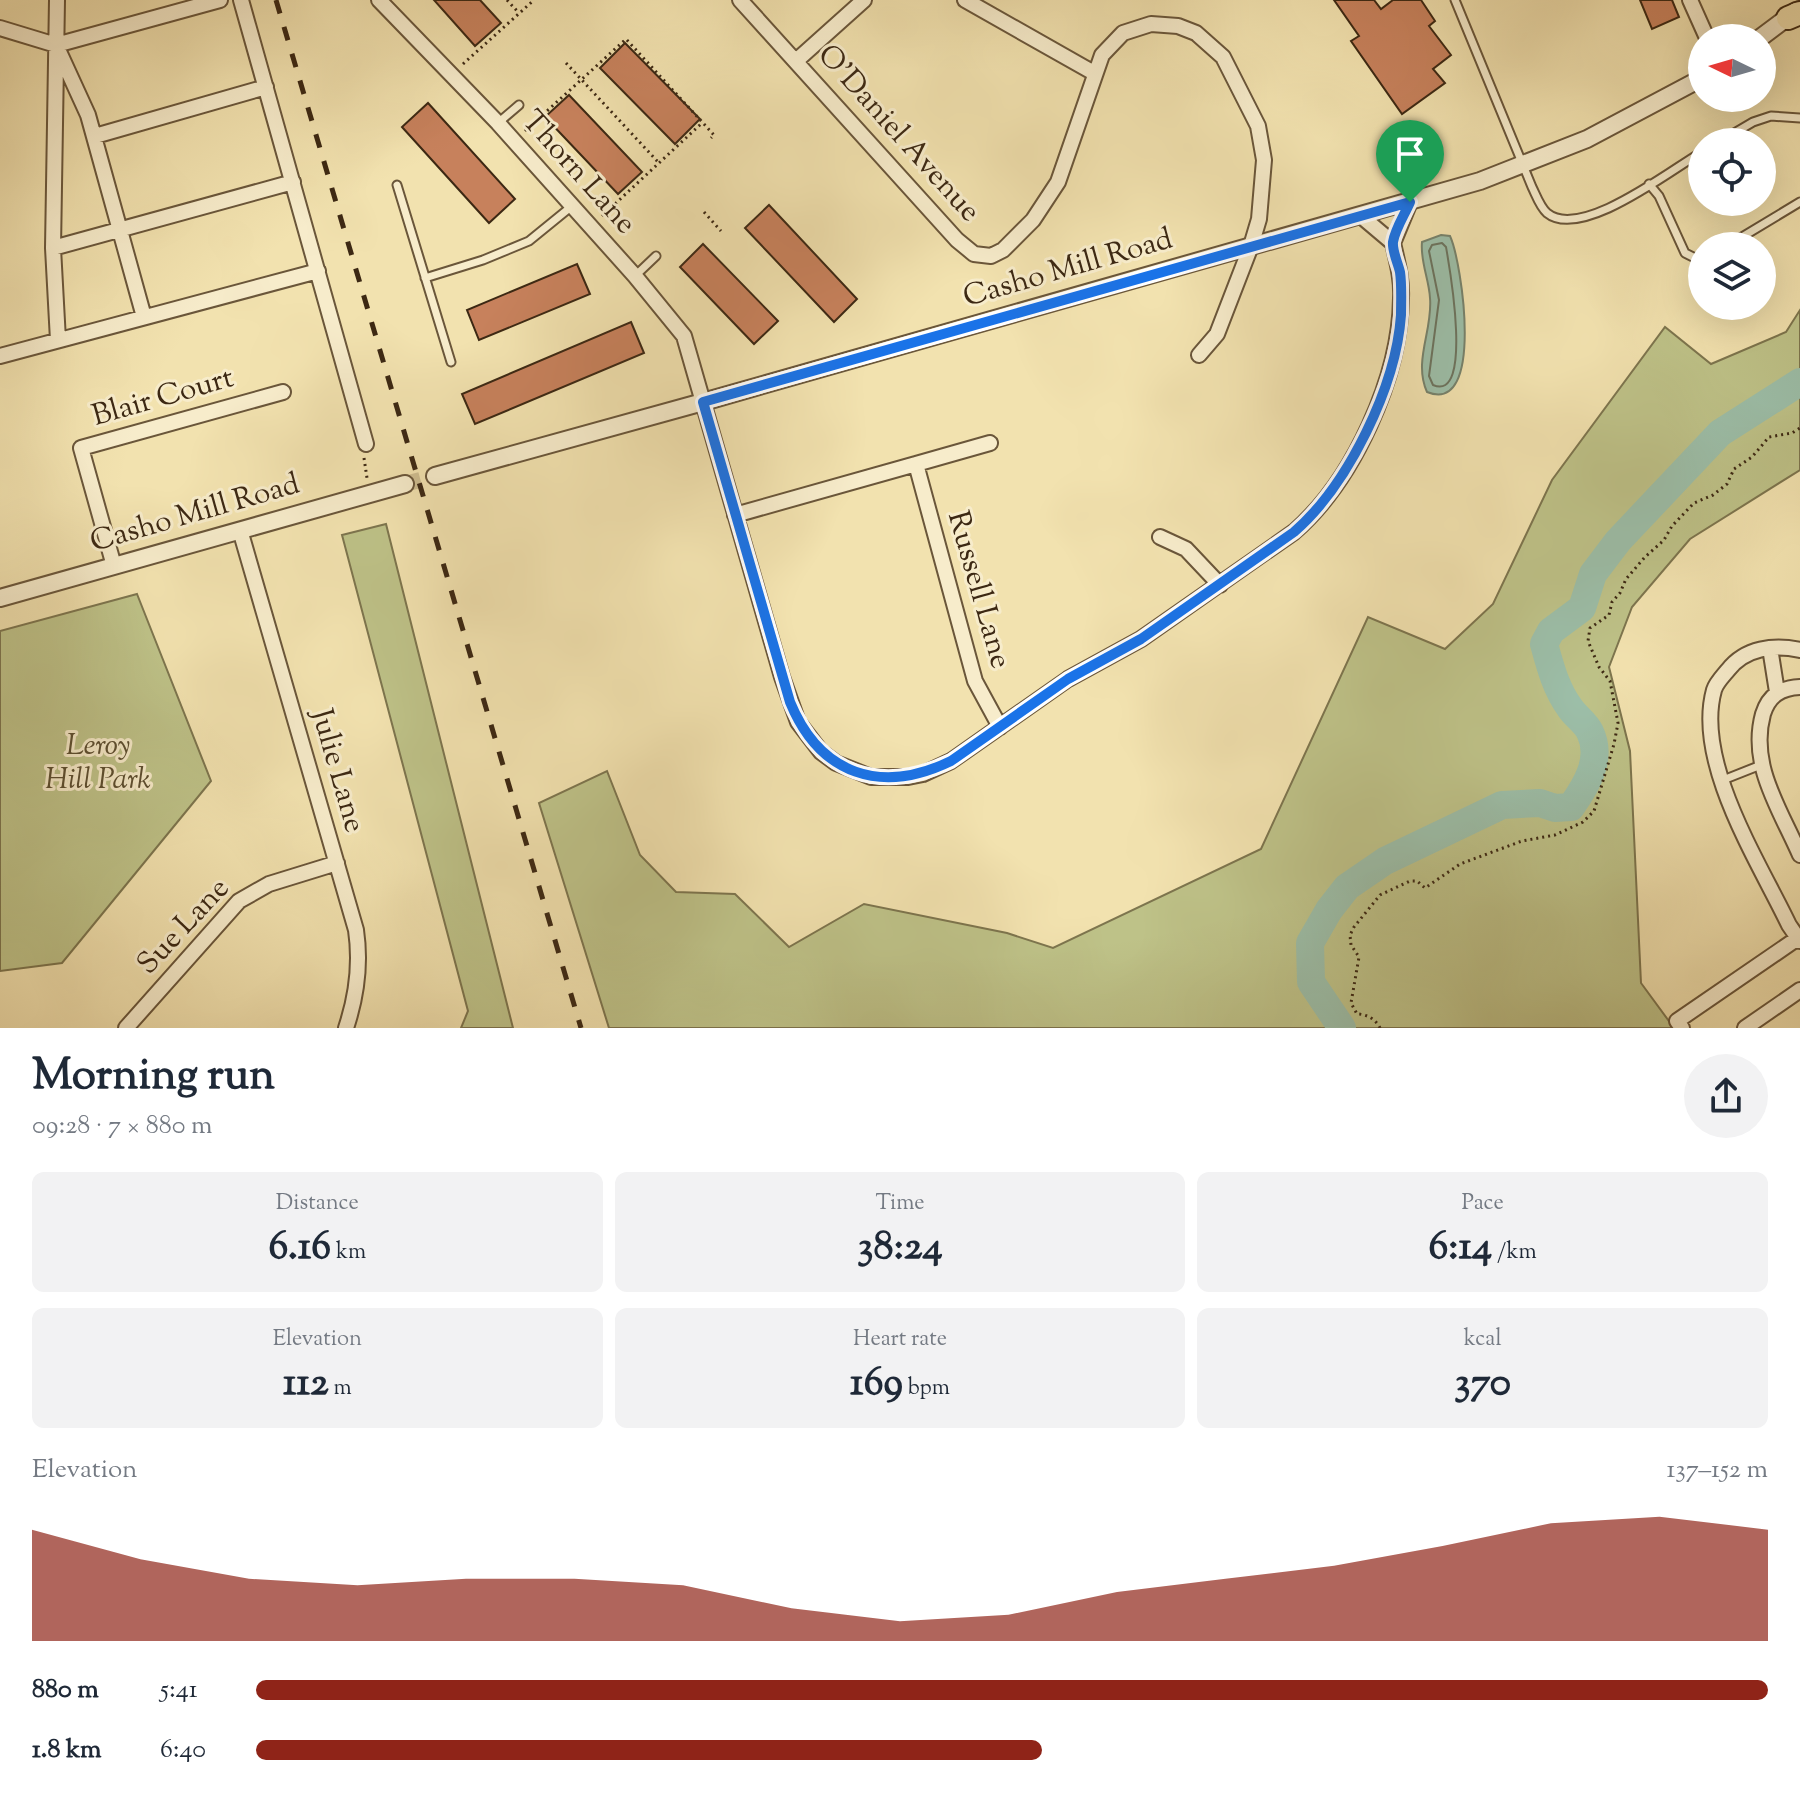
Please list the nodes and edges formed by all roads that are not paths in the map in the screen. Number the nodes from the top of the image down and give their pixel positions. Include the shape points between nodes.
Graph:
1 (57, 0) edge
2 (220, 0) edge
3 (241, 0) edge
4 (379, 0) edge
5 (740, 0) edge
6 (864, 0) edge
7 (965, 0) edge
8 (1455, 0) edge
9 (1690, 0) edge
10 (1796, 13) edge
11 (1701, 24) edge
12 (1776, 27) edge
13 (0, 28) edge
14 (56, 45) junction
15 (796, 61) junction
16 (1094, 73) junction
17 (1688, 86) edge
18 (266, 87) junction
19 (519, 105) dead end
20 (1800, 118) edge
21 (498, 123) junction
22 (1743, 128) edge
23 (95, 136) junction
24 (1688, 160) edge
25 (1524, 165) junction
26 (293, 182) junction
27 (1649, 184) junction
28 (397, 185) dead end
29 (1410, 202) junction
30 (1800, 202) edge
31 (572, 206) junction
32 (1361, 216) junction
33 (121, 229) junction
34 (1750, 232) edge
35 (1393, 243) junction
36 (1251, 246) junction
37 (53, 248) junction
38 (1688, 254) edge
39 (656, 256) dead end
40 (318, 271) junction
41 (635, 276) junction
42 (425, 278) junction
43 (144, 317) junction
44 (58, 340) junction
45 (1199, 355) dead end
46 (0, 356) edge
47 (451, 362) dead end
48 (283, 392) dead end
49 (703, 402) junction
50 (990, 443) dead end
51 (366, 444) road end
52 (916, 464) junction
53 (435, 476) tunnel mouth
54 (405, 484) tunnel mouth
55 (735, 515) junction
56 (240, 530) junction
57 (1160, 537) dead end
58 (114, 566) junction
59 (1220, 585) junction
60 (0, 598) edge
61 (1770, 648) junction
62 (1800, 650) edge
63 (1800, 687) edge
64 (1777, 692) junction
65 (1000, 727) junction
66 (1761, 765) junction
67 (1723, 780) junction
68 (1800, 855) edge
69 (337, 863) junction
70 (1799, 940) edge
71 (1800, 990) edge
72 (126, 1028) edge
73 (346, 1028) edge
74 (1682, 1028) edge
75 (1745, 1028) edge

1 - 14 street
2 - 14 street
3 - 18 street
4 - 21 street, Thorn Lane
5 - 15 street, O'Daniel Avenue
6 - 15 street
7 - 16 street
8 - 25 lane
9 - 11 street
10 - 12 street
13 - 14 street
14 - 23 street
14 - 37 street
15 - 16 street, O'Daniel Avenue via 957,240 974,254 991,256 1033,220 1058,182
16 - 36 street via 1102,55 1123,33 1151,24 1196,33 1223,57 1262,143 1264,182
17 - 25 street, Casho Mill Road via 1596,135
18 - 23 street
18 - 26 street
19 - 21 lane
20 - 22 lane via 1771,116
21 - 31 street, Thorn Lane
23 - 33 street
24 - 27 lane
25 - 27 lane via 1540,203 1557,219 1603,211
25 - 29 street, Casho Mill Road
26 - 33 street
26 - 40 street
27 - 38 lane
28 - 42 lane
29 - 32 street, Casho Mill Road
29 - 35 street
30 - 34 lane
31 - 41 street, Thorn Lane
31 - 42 lane via 529,241
32 - 35 street
32 - 36 street, Casho Mill Road
33 - 37 street
33 - 43 street
35 - 59 street, Thorn Lane via 1400,272 1400,320 1390,369 1358,448 1310,518
36 - 45 street via 1217,334
36 - 49 street, Casho Mill Road
37 - 44 street
39 - 41 lane
40 - 43 street
40 - 51 street
41 - 49 street, Thorn Lane via 684,336
42 - 47 lane
43 - 44 street
44 - 46 street
48 - 58 street, Blair Court via 81,448
49 - 53 street, Casho Mill Road
49 - 55 street, Thorn Lane
50 - 52 street
52 - 55 street
52 - 65 street, Russell Lane via 975,681
54 - 56 street, Casho Mill Road
55 - 65 street, Thorn Lane via 790,702 821,752 862,774 908,777 951,761
56 - 58 street, Casho Mill Road
56 - 69 street, Julie Lane
57 - 59 street via 1186,549
58 - 60 street, Casho Mill Road
59 - 65 street, Thorn Lane
61 - 62 street
61 - 64 street
61 - 67 street via 1733,663 1715,688 1712,732
63 - 64 street
64 - 66 street via 1760,727
66 - 67 lane
66 - 68 street
67 - 70 street via 1727,799
69 - 72 street, Sue Lane via 269,884 239,901
69 - 73 street, Julie Lane via 359,948 357,988
70 - 74 street via 1677,1021
71 - 75 street

